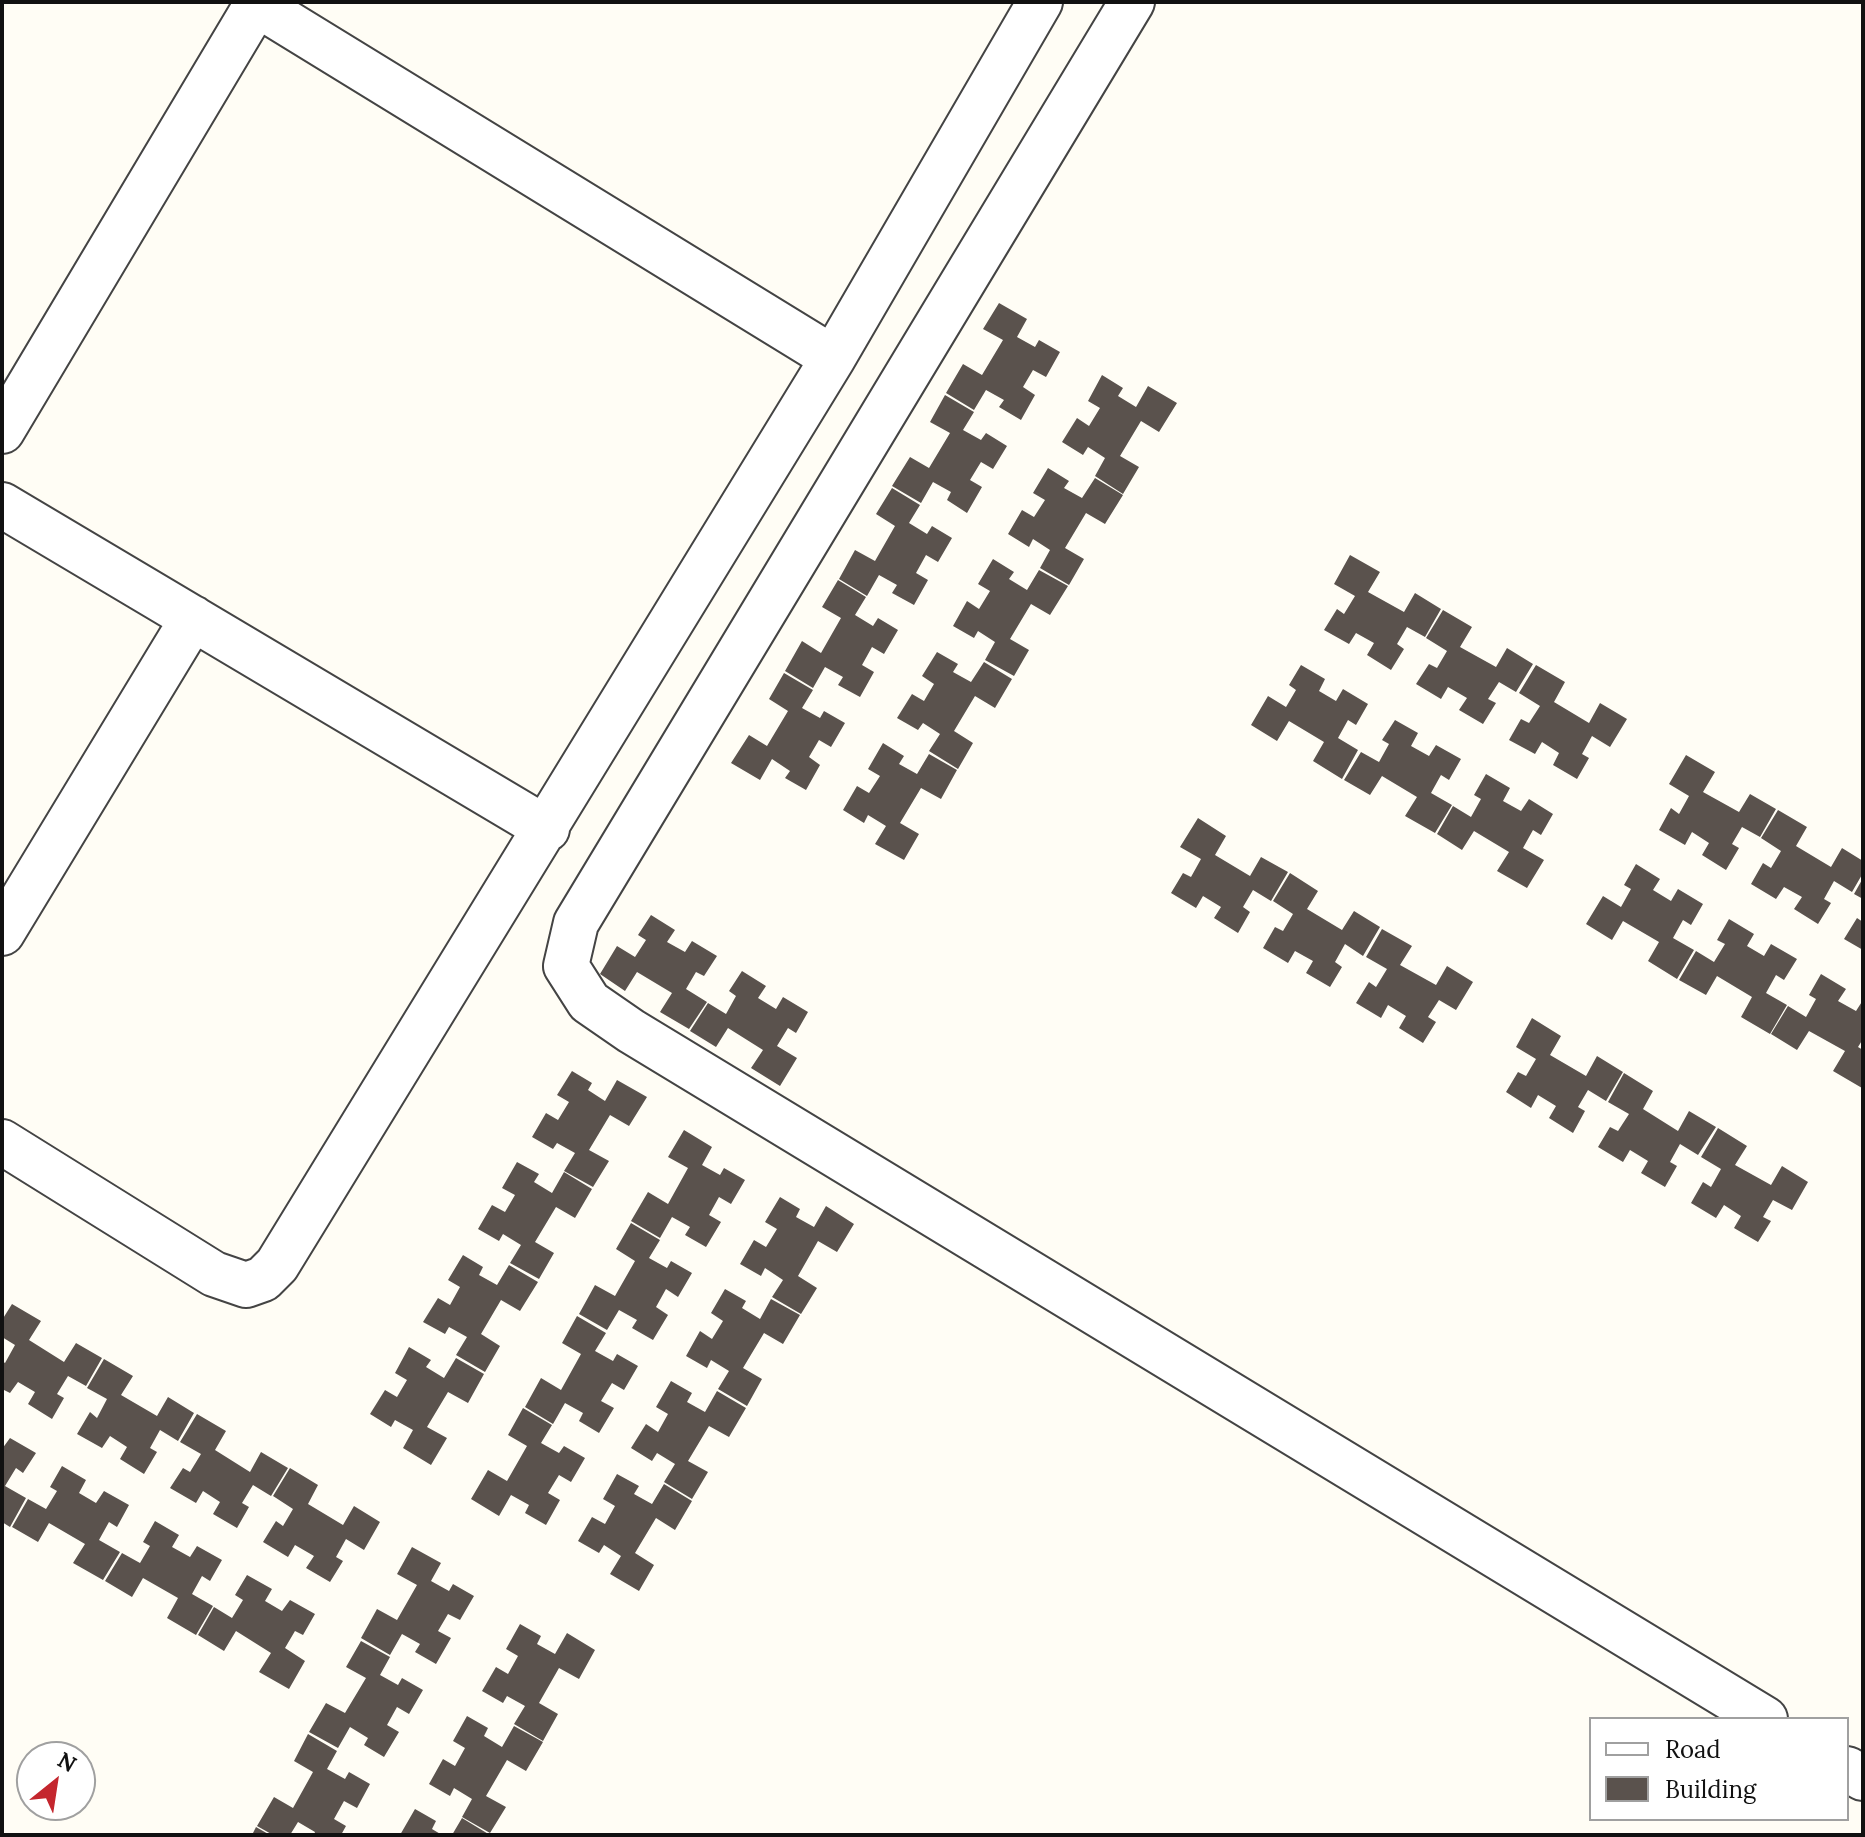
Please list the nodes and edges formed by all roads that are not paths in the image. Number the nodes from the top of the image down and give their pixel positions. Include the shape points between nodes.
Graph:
1 (1040, 2) edge
2 (1132, 2) edge
3 (256, 3) edge
4 (833, 358) junction
5 (2, 431) edge
6 (2, 505) edge
7 (193, 618) junction
8 (547, 829) junction
9 (2, 933) edge
10 (2, 1142) edge
11 (1762, 1717) edge

1 - 4 street
2 - 11 street via 576,923 566,966 589,1002 631,1031
3 - 4 street
3 - 5 street
4 - 8 street
6 - 7 street
7 - 8 street
7 - 9 street
8 - 10 street via 277,1265 263,1279 246,1285 214,1274

